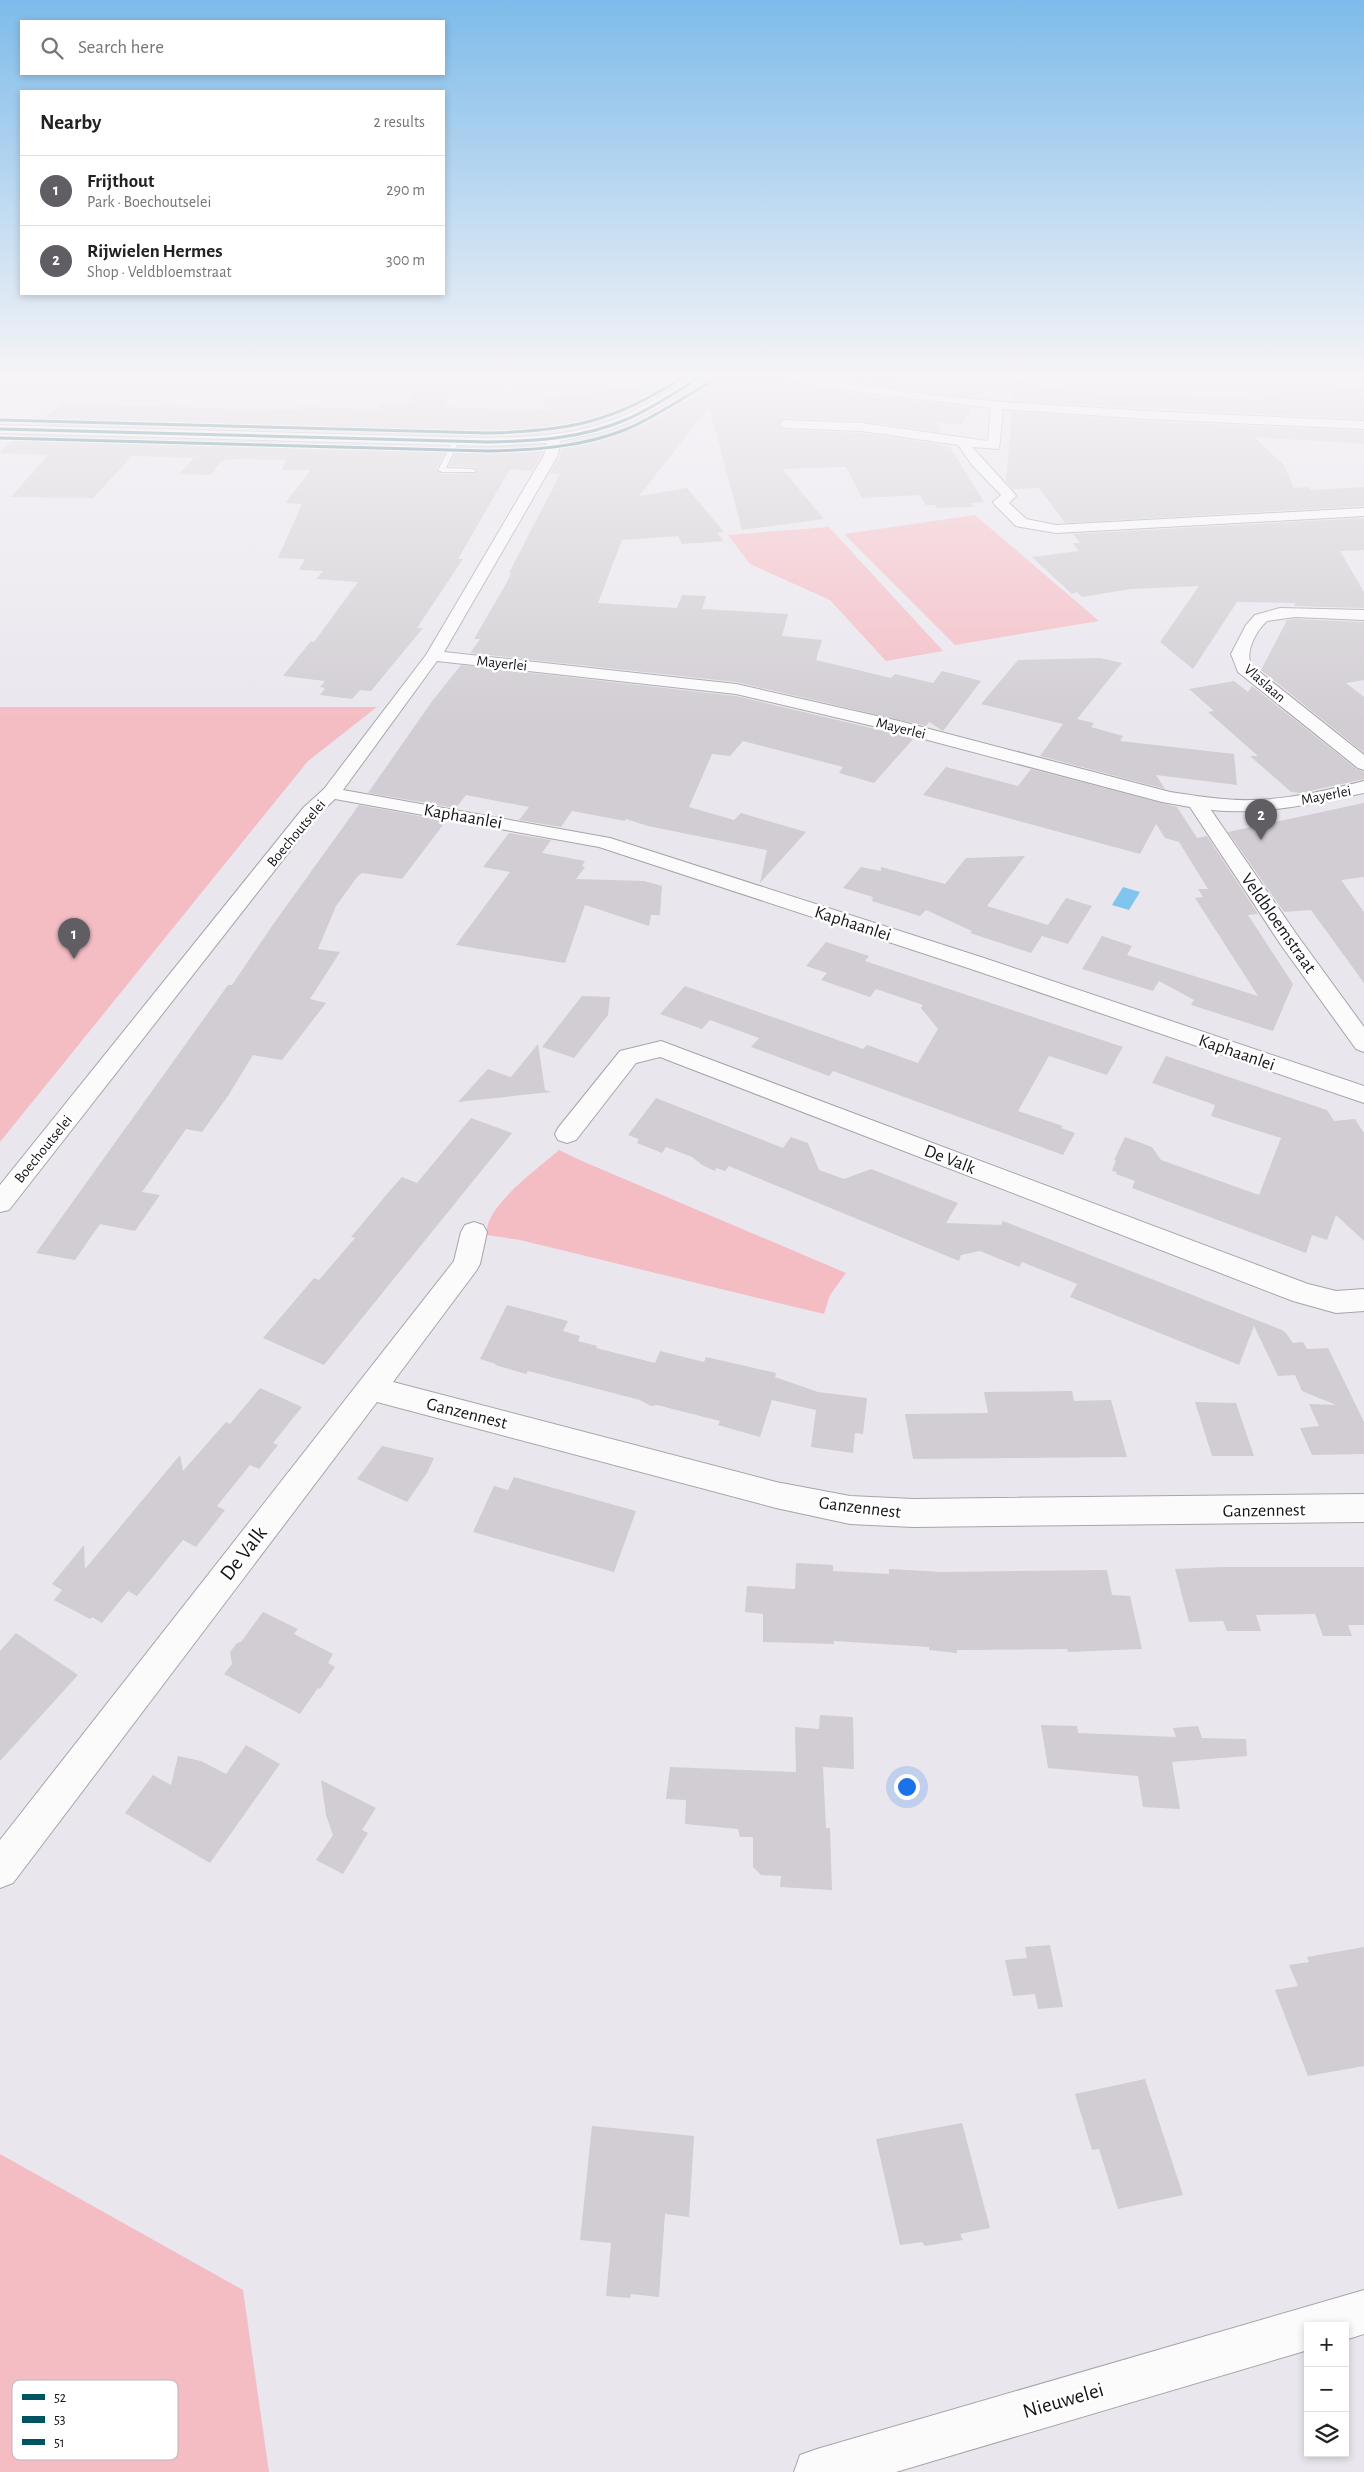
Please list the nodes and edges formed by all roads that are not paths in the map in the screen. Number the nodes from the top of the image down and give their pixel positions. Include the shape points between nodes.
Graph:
1 (530, 491) edge
2 (1005, 491) edge
3 (1364, 512) edge
4 (1364, 615) edge
5 (433, 656) junction
6 (1364, 764) edge
7 (1364, 787) edge
8 (331, 793) junction
9 (1196, 802) junction
10 (1364, 1044) edge
11 (1364, 1095) edge
12 (567, 1134) dead end
13 (0, 1203) edge
14 (474, 1232) dead end
15 (1362, 1304) edge
16 (370, 1388) junction
17 (1364, 1508) edge
18 (0, 1870) edge
19 (1364, 2312) edge
20 (1330, 2322) edge
21 (1304, 2329) edge
22 (817, 2472) edge

1 - 5 street, Boechoutselei
2 - 3 street via 1009,496 1000,502 1021,523 1044,529
4 - 6 street, Vlaslaan via 1268,615 1259,619 1238,652 1244,668
5 - 8 street, Boechoutselei
5 - 9 street, Mayerlei via 736,689
7 - 9 street, Mayerlei via 1298,801 1254,806
8 - 11 street, Kaphaanlei via 603,842 967,960
8 - 13 street, Boechoutselei via 311,811
9 - 10 street, Veldbloemstraat
12 - 15 street, De Valk via 628,1057 661,1049 1303,1293 1336,1302
14 - 16 street, De Valk via 467,1264
16 - 17 street, Ganzennest via 776,1494 850,1510 913,1513
16 - 18 street, De Valk
19 - 20 street
21 - 22 street, Nieuwelei

